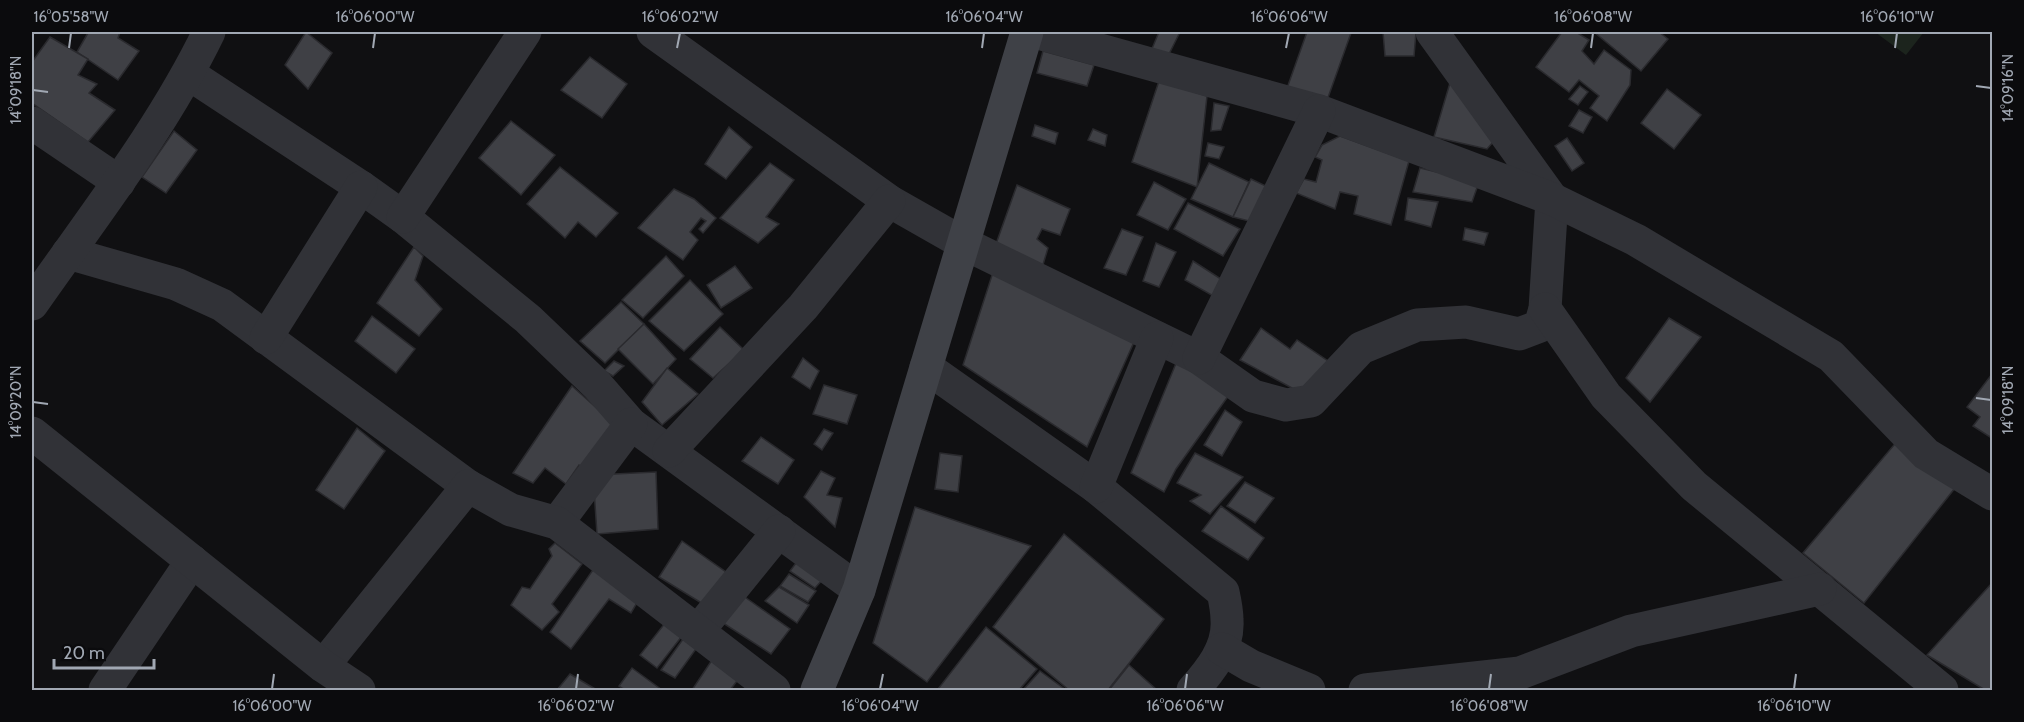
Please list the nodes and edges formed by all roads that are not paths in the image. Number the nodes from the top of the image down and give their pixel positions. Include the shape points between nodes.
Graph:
1 (209, 32) edge
2 (525, 32) edge
3 (1027, 32) edge
4 (1035, 32) edge
5 (1431, 32) edge
6 (672, 37) edge
7 (189, 74) junction
8 (1319, 111) junction
9 (32, 123) edge
10 (119, 182) junction
11 (362, 187) junction
12 (1552, 199) junction
13 (889, 201) junction
14 (403, 217) junction
15 (963, 243) junction
16 (68, 253) junction
17 (32, 304) edge
18 (1545, 309) junction
19 (266, 338) junction
20 (1157, 338) junction
21 (1199, 358) junction
22 (926, 367) junction
23 (631, 424) junction
24 (32, 433) edge
25 (669, 451) junction
26 (468, 486) junction
27 (1096, 488) junction
28 (1990, 489) edge
29 (557, 523) junction
30 (779, 531) junction
31 (192, 561) junction
32 (1820, 589) junction
33 (859, 590) junction
34 (698, 631) junction
35 (1222, 650) junction
36 (323, 666) junction
37 (105, 690) edge
38 (358, 690) edge
39 (774, 690) edge
40 (817, 690) edge
41 (1193, 690) edge
42 (1309, 690) edge
43 (1365, 690) edge
44 (1942, 690) edge

1 - 7 street
2 - 14 street
3 - 15 main road
4 - 8 street
5 - 12 street
6 - 13 street
7 - 10 street
7 - 11 street
8 - 12 street
8 - 21 street
9 - 10 street
10 - 16 street
11 - 14 street
11 - 19 street
12 - 18 street
12 - 28 street via 1636,240 1831,356 1926,454
13 - 15 street
13 - 25 street via 803,307
14 - 23 street via 528,319 597,385
15 - 20 street
15 - 22 main road
16 - 17 street
16 - 19 street via 176,284 222,304
18 - 21 street via 1540,326 1519,334 1466,322 1417,326 1361,348 1311,401 1286,405 1253,396
18 - 32 street via 1605,396 1694,486
19 - 26 street
20 - 21 street
20 - 27 street
22 - 27 street
22 - 33 main road
23 - 25 street
23 - 29 street
24 - 31 street
25 - 30 street
26 - 29 street via 511,510
26 - 36 street
27 - 35 street via 1223,592 1228,622
29 - 34 street
30 - 33 street
30 - 34 street
31 - 36 street
31 - 37 street
32 - 43 street via 1631,631 1520,673
32 - 44 street
33 - 40 main road
34 - 39 street
35 - 41 street
35 - 42 street
36 - 38 street

